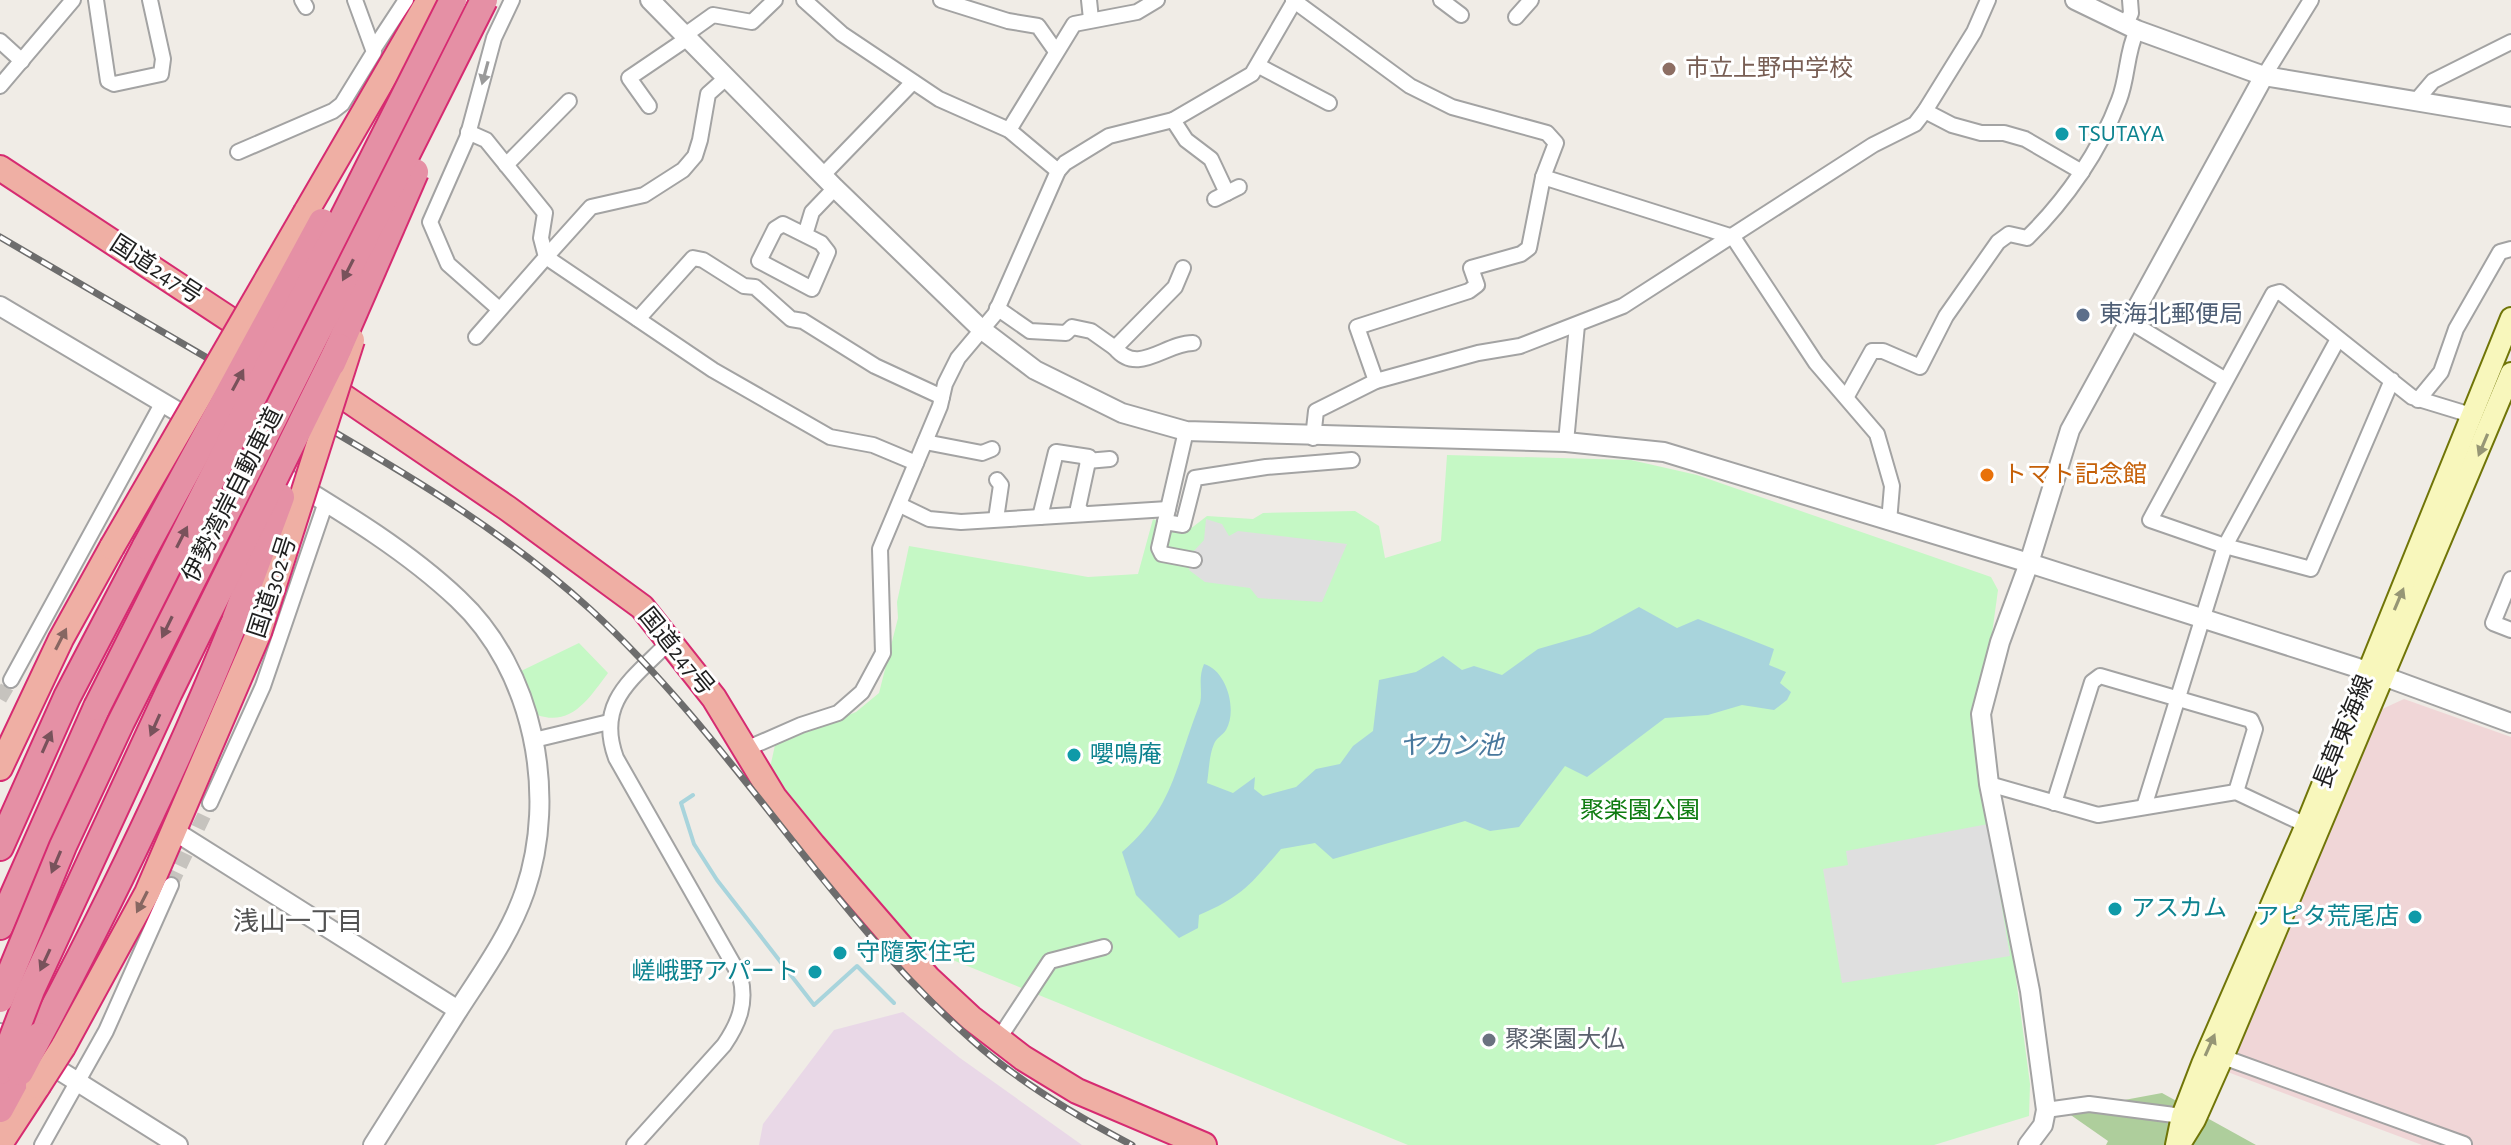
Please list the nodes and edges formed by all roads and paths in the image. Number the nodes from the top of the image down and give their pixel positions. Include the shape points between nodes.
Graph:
1 (73, 0) edge
2 (96, 0) edge
3 (150, 0) edge
4 (355, 0) edge
5 (406, 0) edge
6 (429, 0) edge
7 (446, 0) edge
8 (453, 0) edge
9 (481, 0) edge
10 (491, 0) edge
11 (512, 0) edge
12 (650, 0) edge
13 (804, 0) edge
14 (941, 0) edge
15 (1089, 0) edge
16 (1157, 0) edge
17 (1294, 0) edge
18 (1441, 0) edge
19 (1531, 0) edge
20 (1988, 0) edge
21 (2075, 0) edge
22 (2130, 0) edge
23 (2311, 0) edge
24 (772, 1) edge
25 (1461, 15) dead end
26 (1516, 17) dead end
27 (1091, 19) junction
28 (1074, 24) junction
29 (1038, 26) junction
30 (2131, 27) junction
31 (686, 37) junction
32 (0, 41) edge
33 (2511, 42) edge
34 (375, 47) junction
35 (1055, 50) junction
36 (22, 61) junction
37 (1259, 66) junction
38 (2264, 76) junction
39 (726, 78) junction
40 (913, 82) junction
41 (0, 86) edge
42 (569, 101) dead end
43 (2415, 102) junction
44 (1329, 103) dead end
45 (649, 106) dead end
46 (1925, 111) junction
47 (2511, 117) edge
48 (1173, 120) junction
49 (1009, 130) junction
50 (468, 132) junction
51 (238, 152) dead end
52 (506, 165) junction
53 (0, 168) edge
54 (1058, 171) junction
55 (2082, 172) junction
56 (1543, 177) junction
57 (829, 182) junction
58 (1227, 193) dead end
59 (805, 235) junction
60 (1733, 237) junction
61 (2511, 249) edge
62 (546, 257) junction
63 (1183, 268) dead end
64 (0, 306) edge
65 (997, 308) junction
66 (499, 309) junction
67 (2511, 318) edge
68 (638, 319) junction
69 (2129, 321) junction
70 (1577, 325) junction
71 (981, 329) junction
72 (476, 337) dead end
73 (2338, 339) junction
74 (1193, 343) dead end
75 (1115, 348) junction
76 (2511, 373) edge
77 (2224, 379) junction
78 (2392, 380) junction
79 (1376, 381) junction
80 (2483, 384) junction
81 (2507, 394) edge
82 (1847, 396) junction
83 (942, 397) junction
84 (2418, 400) junction
85 (163, 402) junction
86 (2471, 415) junction
87 (1186, 431) junction
88 (1313, 438) junction
89 (925, 442) junction
90 (1566, 442) junction
91 (992, 449) dead end
92 (1110, 459) dead end
93 (1352, 460) dead end
94 (1087, 461) junction
95 (916, 463) junction
96 (997, 480) dead end
97 (326, 502) junction
98 (900, 505) junction
99 (1084, 514) junction
100 (1166, 515) junction
101 (1040, 517) junction
102 (996, 519) junction
103 (1889, 522) junction
104 (2225, 546) junction
105 (1194, 560) dead end
106 (2029, 563) junction
107 (2511, 579) edge
108 (2204, 620) junction
109 (2511, 630) edge
110 (670, 641) junction
111 (2376, 674) junction
112 (11, 680) tunnel mouth
113 (2179, 698) junction
114 (609, 722) junction
115 (2511, 723) edge
116 (7, 730) edge
117 (534, 740) junction
118 (746, 749) junction
119 (0, 765) edge
120 (1989, 784) junction
121 (2236, 792) junction
122 (210, 803) tunnel mouth
123 (2054, 803) junction
124 (2144, 807) junction
125 (15, 813) junction
126 (2306, 825) junction
127 (176, 832) junction
128 (0, 839) edge
129 (0, 847) edge
130 (171, 885) tunnel mouth
131 (0, 926) edge
132 (1104, 947) dead end
133 (0, 999) edge
134 (458, 1010) junction
135 (0, 1033) edge
136 (998, 1040) junction
137 (2223, 1057) junction
138 (19, 1076) edge
139 (77, 1080) junction
140 (0, 1109) edge
141 (2046, 1110) junction
142 (2182, 1116) junction
143 (0, 1144) edge
144 (2464, 1144) edge
145 (42, 1145) edge
146 (178, 1145) edge
147 (373, 1145) edge
148 (634, 1145) edge
149 (1204, 1145) edge
150 (2028, 1145) edge
151 (2178, 1145) edge

1 - 36 street
2 - 3 street via 108,81 114,84 161,74 163,59
4 - 34 street
5 - 34 street
116 -> 6 highway, bridge
125 -> 7 highway, bridge via 105,622
131 -> 8 highway, 伊勢湾岸自動車道, bridge via 97,707
9 - 127 highway, 国道302号, bridge via 449,60 384,234 259,632
9 -> 133 highway, 伊勢湾岸自動車道, bridge via 121,722
10 - 138 highway, bridge via 339,347 200,707 113,897
11 -> 50 street via 494,38
12 - 31 street
13 - 40 street via 842,34
14 - 29 street
15 - 27 street
16 - 27 street via 1137,12
17 - 37 street
17 - 56 street via 1410,86 1452,107 1547,133 1556,143
18 - 25 street
19 - 26 street
20 - 46 street
21 - 30 street
22 - 30 street
23 - 38 street
24 - 31 street via 752,22 713,15
27 - 28 street
28 - 29 street
28 - 35 street
29 - 35 street
30 - 38 street
30 - 55 street via 2120,98
31 - 39 street
31 - 45 street via 629,78
32 - 36 street
33 - 43 street via 2433,81
34 - 51 street via 342,104
35 - 49 street
36 - 41 street
37 - 44 street
37 - 48 street
38 - 43 street
38 - 69 street
39 - 57 street
39 - 62 street via 708,94 695,156 683,170 644,195 591,207
40 - 49 street
40 - 57 street
42 - 52 street
43 - 47 street
46 - 55 street via 1952,125 2025,139
46 - 60 street via 1915,124 1873,145
48 - 54 street via 1109,136
48 - 58 street via 1186,140 1211,159
49 - 54 street
50 - 52 street via 486,140
50 - 66 street via 430,222 443,258
52 - 62 street via 545,213 541,238
53 - 110 highway, 国道247号 via 507,508 642,607
54 - 65 street
55 - 82 street via 2027,238 2009,234 1998,242 1946,316 1920,367 1872,351
56 - 60 street
56 - 79 street via 1529,248 1471,268 1477,285 1469,291 1357,327
57 - 59 street
57 - 71 street
59 - 59 street via 828,252 812,289 759,261 783,224
60 - 70 street via 1623,306
60 - 82 street via 1816,363
61 - 84 street via 2500,252 2456,329 2441,372
62 - 66 street
62 - 68 street
63 - 75 street via 1175,287
64 - 85 street
65 - 71 street
65 - 75 street via 1030,331 1066,333 1072,327 1091,331
66 - 72 street
67 - 80 main road, 長草東海線
68 - 83 street via 693,258 703,260 744,286 755,287 791,319
68 - 95 street via 713,370 830,437 873,445
69 - 77 street
69 - 106 street via 2070,430
70 - 79 street via 1520,346
70 - 90 street
71 - 83 street via 958,358
71 - 87 street via 1056,382 1122,413
73 - 77 street via 2280,292 2273,294
73 - 78 street
73 - 104 street
74 - 75 street via 1142,360 1126,358
76 - 81 main road, 長草東海線
77 - 104 street via 2150,520
78 - 84 street
78 - 104 street via 2311,569
79 - 88 street via 1316,411
80 - 81 street
80 - 86 main road, 長草東海線
81 -> 111 main road, 長草東海線
82 - 103 street via 1877,434 1892,486
83 - 89 street
84 - 86 street
85 - 97 street
85 - 112 street
111 -> 86 main road, 長草東海線
87 - 88 street
87 - 100 street
88 - 90 street
89 - 91 street via 982,453
89 - 95 street
90 - 103 street via 1664,452
92 - 94 street
93 - 100 street via 1195,478 1183,525
94 - 99 street via 1078,508
94 - 101 street via 1089,457 1056,452
95 - 98 street
96 - 102 street via 1001,485
97 - 117 street via 460,601 515,682
97 - 122 street via 263,686
98 - 102 street via 929,519
98 - 118 street via 878,561 883,653 874,674 838,713
99 - 100 street
99 - 101 street
100 - 105 street via 1162,554
101 - 102 street
103 - 106 street
104 - 108 street
106 - 108 street
106 - 120 street via 1981,714
107 - 109 street via 2493,623
108 - 111 street
108 - 113 street
110 - 114 street via 618,693
110 - 118 highway, 国道247号
111 - 115 street
111 - 126 main road, 長草東海線
111 - 137 main road, 長草東海線
113 - 121 street via 2251,720 2255,729
113 - 123 street via 2096,679
113 - 124 street
114 - 117 street
114 - 148 street via 616,758 743,989 736,1027 724,1045
116 - 119 highway
117 - 134 street via 540,808 525,891 495,954
118 - 136 highway, 国道247号 via 794,821 928,978
120 - 123 street
120 - 141 street via 2030,991
121 - 124 street
121 - 126 street
123 - 124 street via 2098,815
125 - 128 highway
125 - 129 highway
142 -> 126 main road, 長草東海線
127 - 134 street
127 -> 138 highway, 国道302号, bridge via 117,953 63,1047
130 - 139 street via 106,1031
132 - 136 street via 1050,961
134 - 147 street
135 - 139 street
136 - 149 highway, 国道247号 via 1077,1091
137 - 144 street
137 - 151 main road, 長草東海線
138 - 140 highway
138 - 143 highway, 国道302号
139 - 145 street
139 - 146 street
141 - 142 street via 2089,1104
141 - 150 street via 2043,1125
142 - 151 main road, 長草東海線

